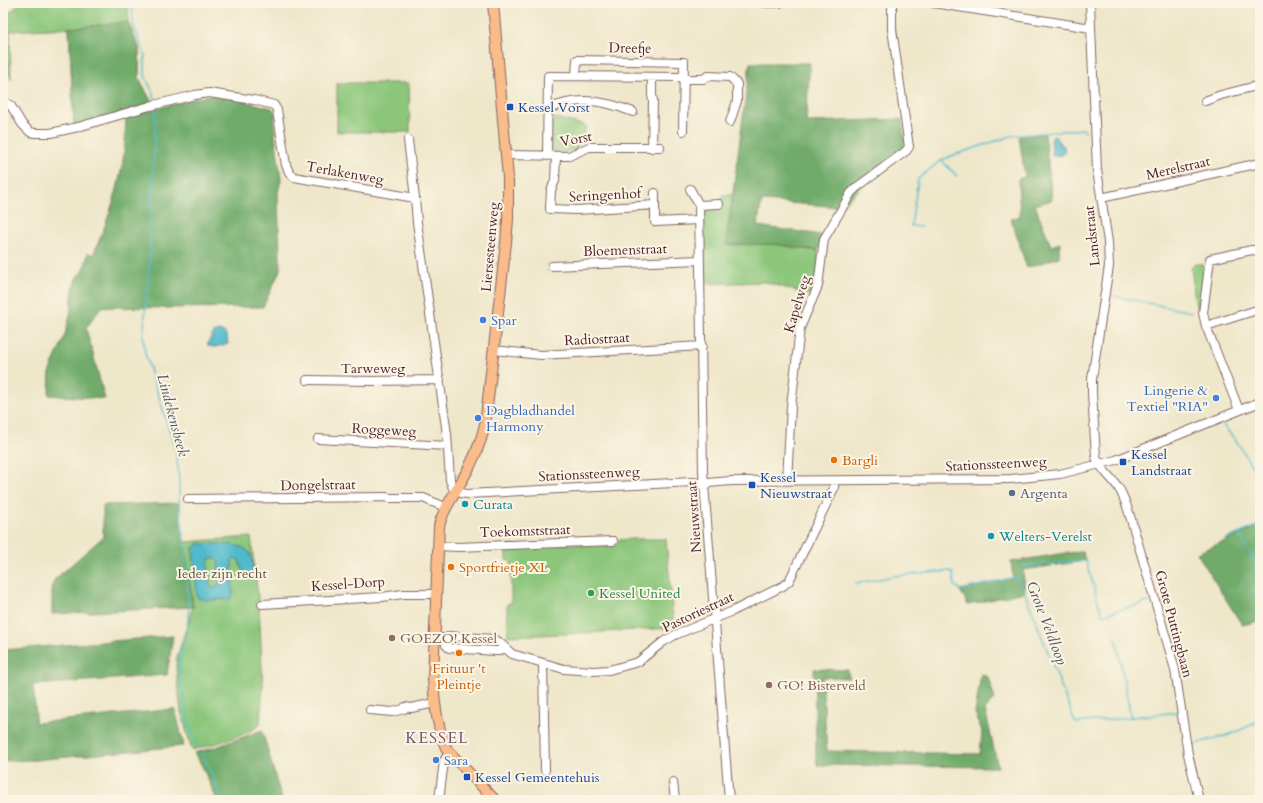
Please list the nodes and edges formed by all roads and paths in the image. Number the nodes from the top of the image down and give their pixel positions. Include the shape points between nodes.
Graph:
1 (493, 3) edge
2 (764, 3) edge
3 (780, 3) edge
4 (892, 3) edge
5 (933, 3) edge
6 (1090, 3) edge
7 (1091, 28) junction
8 (576, 76) junction
9 (652, 77) junction
10 (684, 77) junction
11 (1260, 85) edge
12 (1205, 101) dead end
13 (3, 102) edge
14 (548, 109) junction
15 (633, 112) dead end
16 (730, 122) dead end
17 (683, 131) dead end
18 (408, 140) dead end
19 (660, 147) dead end
20 (652, 148) junction
21 (506, 154) junction
22 (551, 156) junction
23 (1260, 163) edge
24 (690, 190) dead end
25 (655, 193) dead end
26 (415, 198) junction
27 (1101, 198) junction
28 (719, 204) dead end
29 (699, 205) junction
30 (655, 206) junction
31 (700, 220) junction
32 (1260, 251) edge
33 (700, 260) junction
34 (552, 266) dead end
35 (1260, 309) edge
36 (1206, 326) junction
37 (702, 346) junction
38 (494, 350) junction
39 (307, 380) dead end
40 (440, 380) junction
41 (1260, 402) edge
42 (1239, 410) junction
43 (318, 439) dead end
44 (448, 446) junction
45 (704, 463) junction
46 (1099, 464) junction
47 (787, 481) junction
48 (834, 481) junction
49 (721, 482) junction
50 (705, 487) junction
51 (456, 491) junction
52 (188, 499) dead end
53 (446, 507) junction
54 (613, 541) dead end
55 (438, 546) junction
56 (436, 594) junction
57 (262, 604) dead end
58 (715, 619) junction
59 (434, 638) junction
60 (447, 638) junction
61 (504, 647) junction
62 (543, 663) junction
63 (435, 703) junction
64 (370, 710) dead end
65 (449, 753) junction
66 (545, 770) dead end
67 (672, 782) dead end
68 (439, 800) edge
69 (496, 800) edge
70 (675, 800) edge
71 (729, 800) edge
72 (1199, 800) edge

1 - 21 main road, Liersesteenweg
2 - 3 street
4 - 47 street, Kapelweg via 892,29 909,147 851,193 824,239 818,286 812,304 802,321 799,336 791,406
5 - 7 street
6 - 7 street, Landstraat
7 - 27 street, Landstraat via 1097,170
8 - 9 street, Dreefje
8 - 10 street, Dreefje via 577,60 684,62
8 - 14 street, Dreefje via 548,76
9 - 10 street, Dreefje
9 - 20 street
10 - 16 street via 730,77 737,84 737,101
10 - 17 street, Dreefje
11 - 12 street
13 - 26 street, Terlakenweg via 11,106 30,132 35,133 78,127 195,95 209,93 254,100 274,105 278,110 286,165 294,177
14 - 15 street via 561,104 590,101 618,106
14 - 22 street
18 - 26 street
19 - 20 street, Vorst
20 - 22 street, Vorst via 589,147 569,156
21 - 22 street, Vorst
21 - 38 main road, Liersesteenweg via 508,219
22 - 30 street, Seringenhof via 555,181 551,190 550,209
23 - 27 street, Merelstraat
24 - 29 street
25 - 30 street
26 - 40 street
27 - 46 street, Landstraat via 1109,266 1092,379 1095,448
28 - 29 street
29 - 31 street
30 - 31 street, Seringenhof via 655,222
31 - 33 street, Nieuwstraat
32 - 36 street via 1252,250 1210,258 1203,313
33 - 34 street, Bloemenstraat
33 - 37 street, Nieuwstraat
35 - 36 street
36 - 42 street
37 - 38 street, Radiostraat via 541,355
37 - 45 street, Nieuwstraat
38 - 51 main road, Liersesteenweg via 482,439
39 - 40 street, Tarweweg
40 - 44 street
41 - 42 street, Stationssteenweg
42 - 46 street, Stationssteenweg via 1116,460
43 - 44 street, Roggeweg
44 - 51 street via 451,484
45 - 49 street via 710,476
45 - 50 street, Nieuwstraat
46 - 48 street, Stationssteenweg via 1060,474 1010,479
46 - 72 street, Grote Puttingbaan via 1124,497 1158,610 1175,670 1188,754
47 - 48 street, Stationssteenweg
47 - 49 street, Stationssteenweg
48 - 58 street, Pastoriestraat via 834,488 789,581
49 - 50 street, Stationssteenweg via 708,483
50 - 51 street, Stationssteenweg via 692,482 467,494
50 - 58 street, Nieuwstraat
51 - 53 main road, Liersesteenweg
52 - 53 street, Dongelstraat via 386,496 423,498
53 - 55 main road via 439,526
54 - 55 street, Toekomststraat
55 - 56 main road
56 - 57 street, Kessel-Dorp
56 - 59 main road
58 - 62 street, Pastoriestraat via 675,635 639,661 609,670 571,670
58 - 71 street, Nieuwstraat
59 - 60 street
59 - 63 main road
60 - 61 street via 450,636 493,639
60 - 61 street via 446,645 449,648 499,651
61 - 62 street, Pastoriestraat via 512,654
62 - 66 street
63 - 64 street via 405,707 392,712
63 - 65 main road via 444,743
65 - 68 street via 444,761
65 - 69 main road
67 - 70 street

